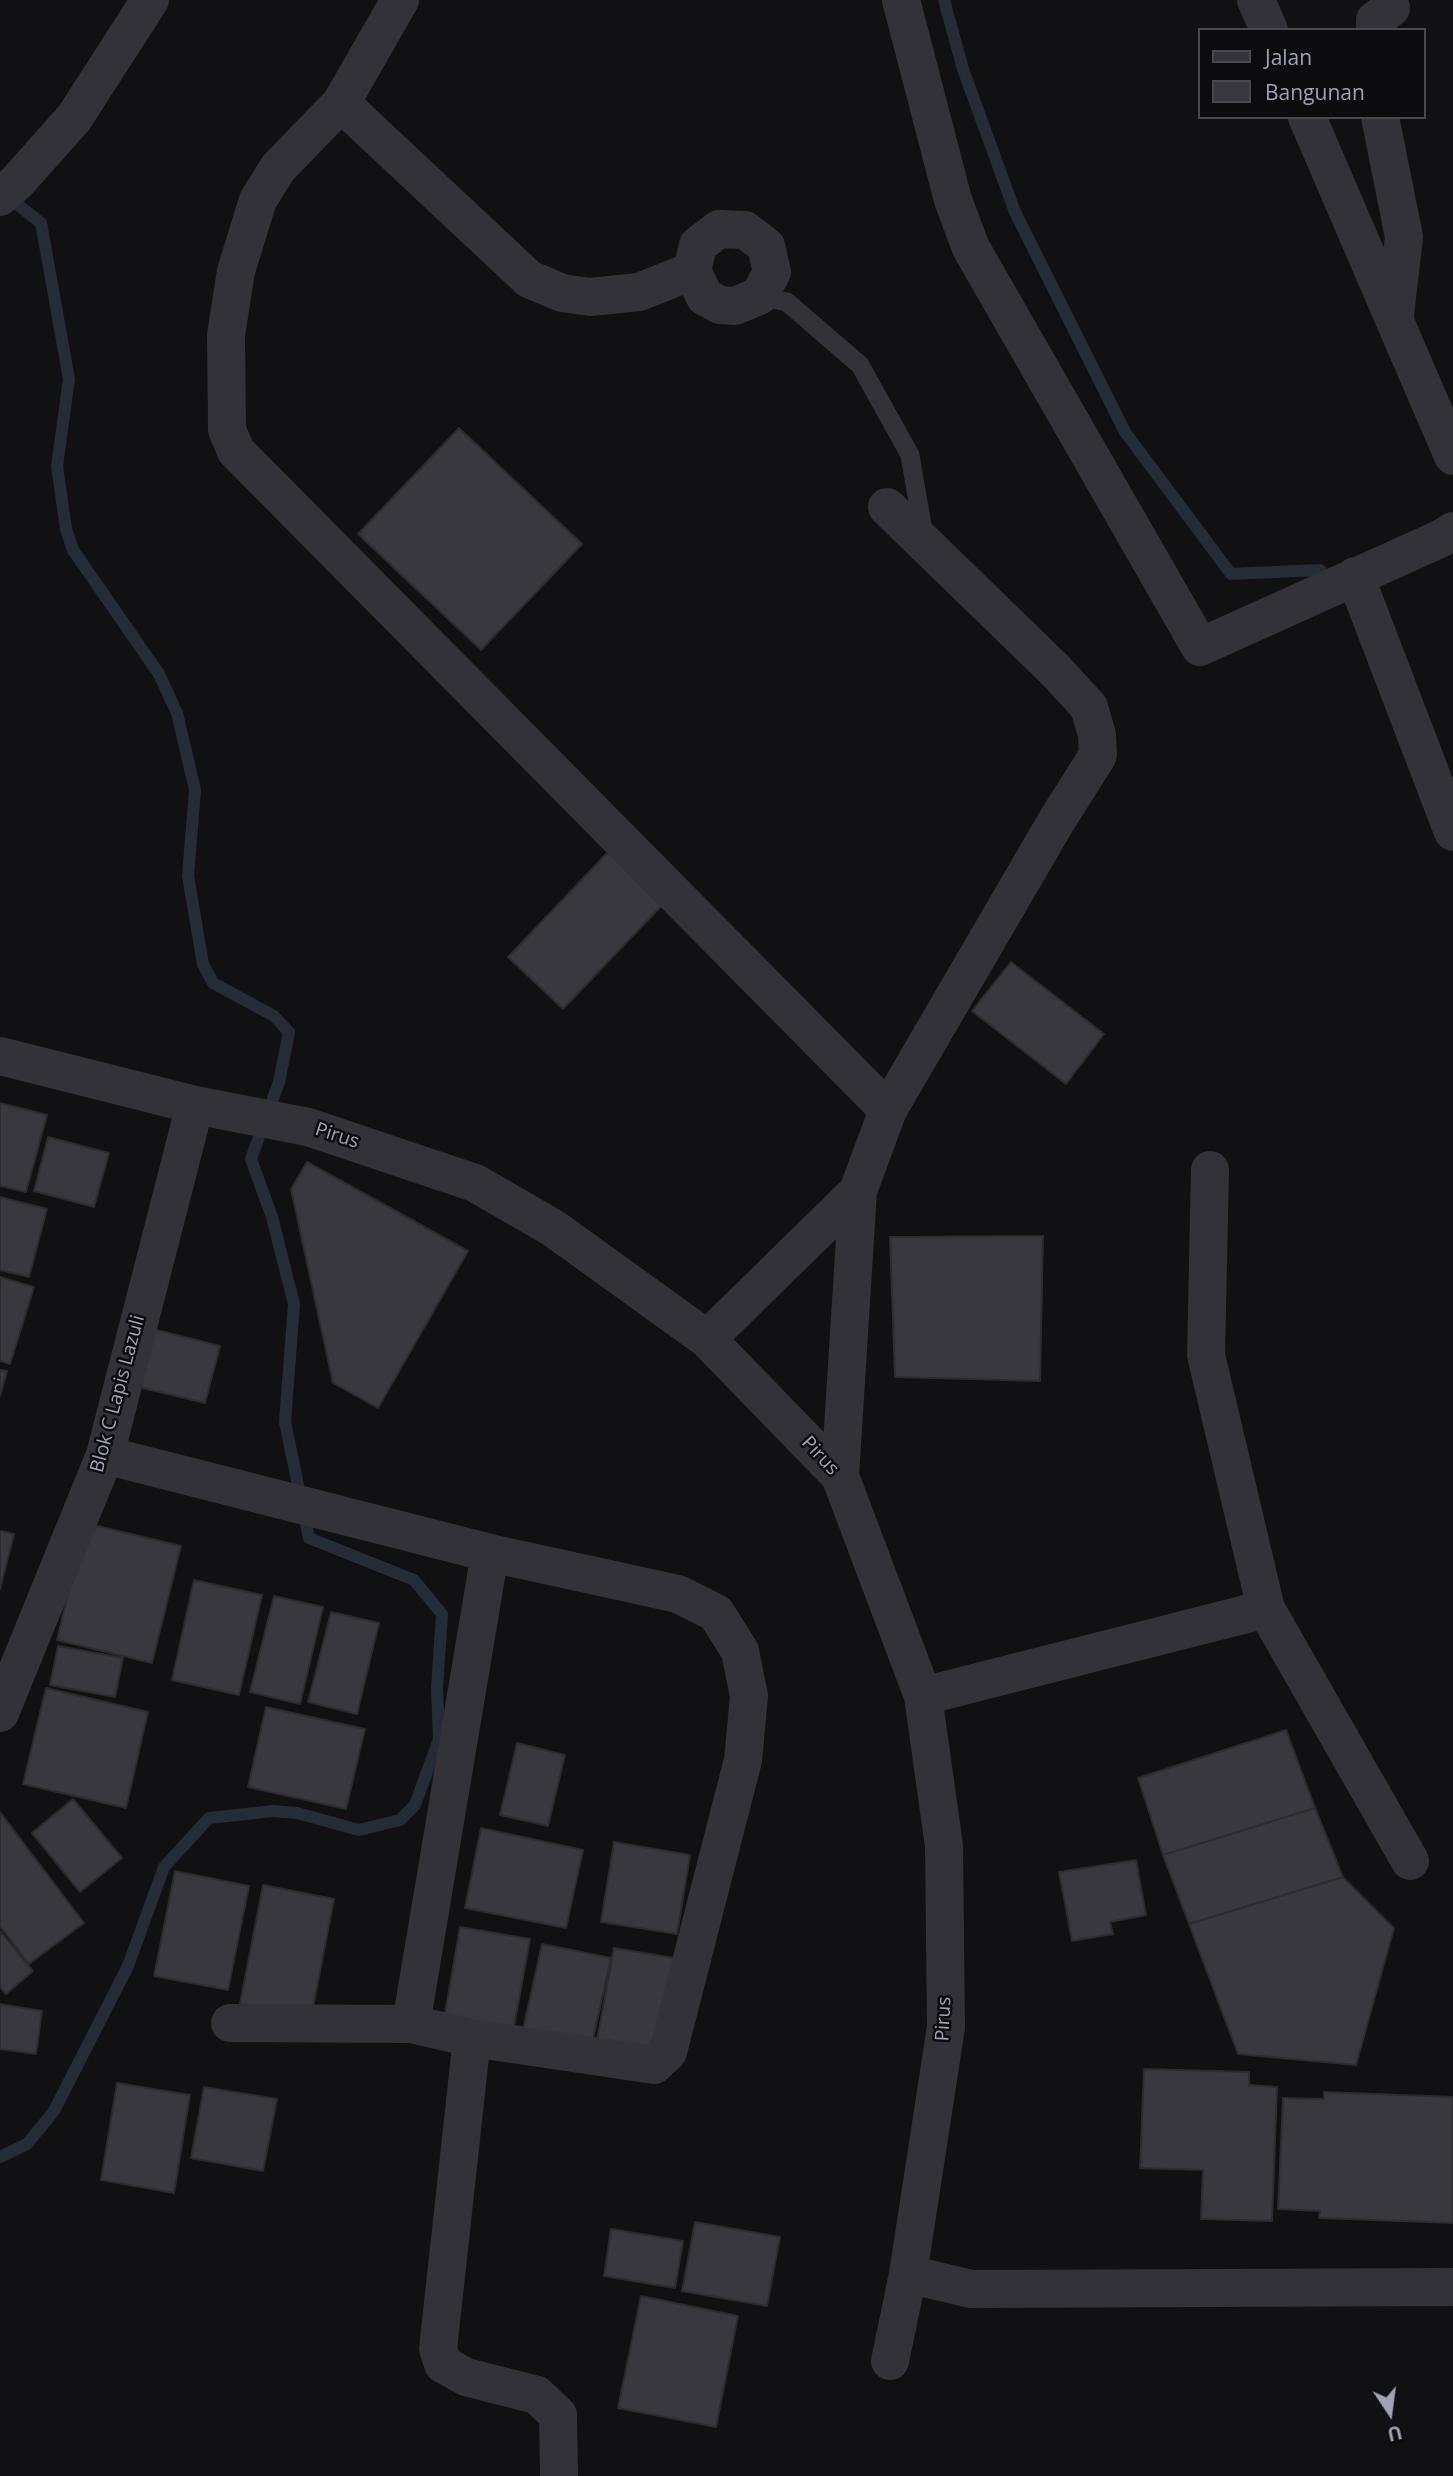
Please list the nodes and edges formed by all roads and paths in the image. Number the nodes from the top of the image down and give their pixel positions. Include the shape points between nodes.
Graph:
1 (150, 0) edge
2 (400, 0) edge
3 (901, 0) edge
4 (1256, 0) edge
5 (1268, 28) edge
6 (341, 103) junction
7 (1308, 119) edge
8 (1380, 119) edge
9 (8, 189) edge
10 (692, 271) junction
11 (759, 296) junction
12 (1395, 317) junction
13 (1453, 456) edge
14 (887, 508) dead end
15 (1453, 531) edge
16 (925, 544) junction
17 (1355, 576) junction
18 (1453, 832) edge
19 (0, 1056) edge
20 (195, 1105) junction
21 (888, 1110) junction
22 (1210, 1170) dead end
23 (858, 1191) junction
24 (707, 1339) junction
25 (105, 1455) junction
26 (840, 1476) junction
27 (490, 1553) junction
28 (1266, 1609) junction
29 (923, 1696) junction
30 (0, 1713) edge
31 (1410, 1861) dead end
32 (230, 2023) dead end
33 (411, 2024) junction
34 (472, 2038) junction
35 (908, 2274) junction
36 (1453, 2287) edge
37 (890, 2361) dead end
38 (559, 2476) edge

1 - 9 street via 74,118
2 - 6 street
3 - 17 street via 953,200 971,248 1200,647
4 - 5 street
6 - 10 street via 529,279 562,293 590,297 639,292
6 - 21 street via 266,184 239,260 226,335 227,430 236,451
7 - 12 street
8 - 12 street via 1404,237
10 - 11 street via 705,297 720,305 735,306
10 - 11 street via 698,245 719,229 746,230 766,246 772,272
11 - 16 lane via 786,302 860,365 910,455
12 - 13 street
14 - 16 street
15 - 17 street
16 - 21 street via 1089,707 1098,755
17 - 18 street
19 - 20 street, Pirus
20 - 24 street, Pirus via 308,1126 475,1183 553,1228
20 - 25 street, Blok C Lapis Lazuli
21 - 23 street
22 - 28 street via 1206,1355
23 - 24 street
23 - 26 street
24 - 26 street, Pirus
25 - 27 street
25 - 30 street, Blok C Lapis Lazuli
26 - 29 street, Pirus
27 - 33 street
27 - 34 street via 678,1594 716,1613 740,1651 749,1696 743,1760 668,2052 654,2065
28 - 29 street
28 - 31 street
29 - 35 street, Pirus via 944,1846 946,2027
32 - 33 street
33 - 34 street
34 - 38 street via 438,2349 443,2364 466,2376 537,2395 558,2415
35 - 36 street via 971,2288
35 - 37 street, Pirus

